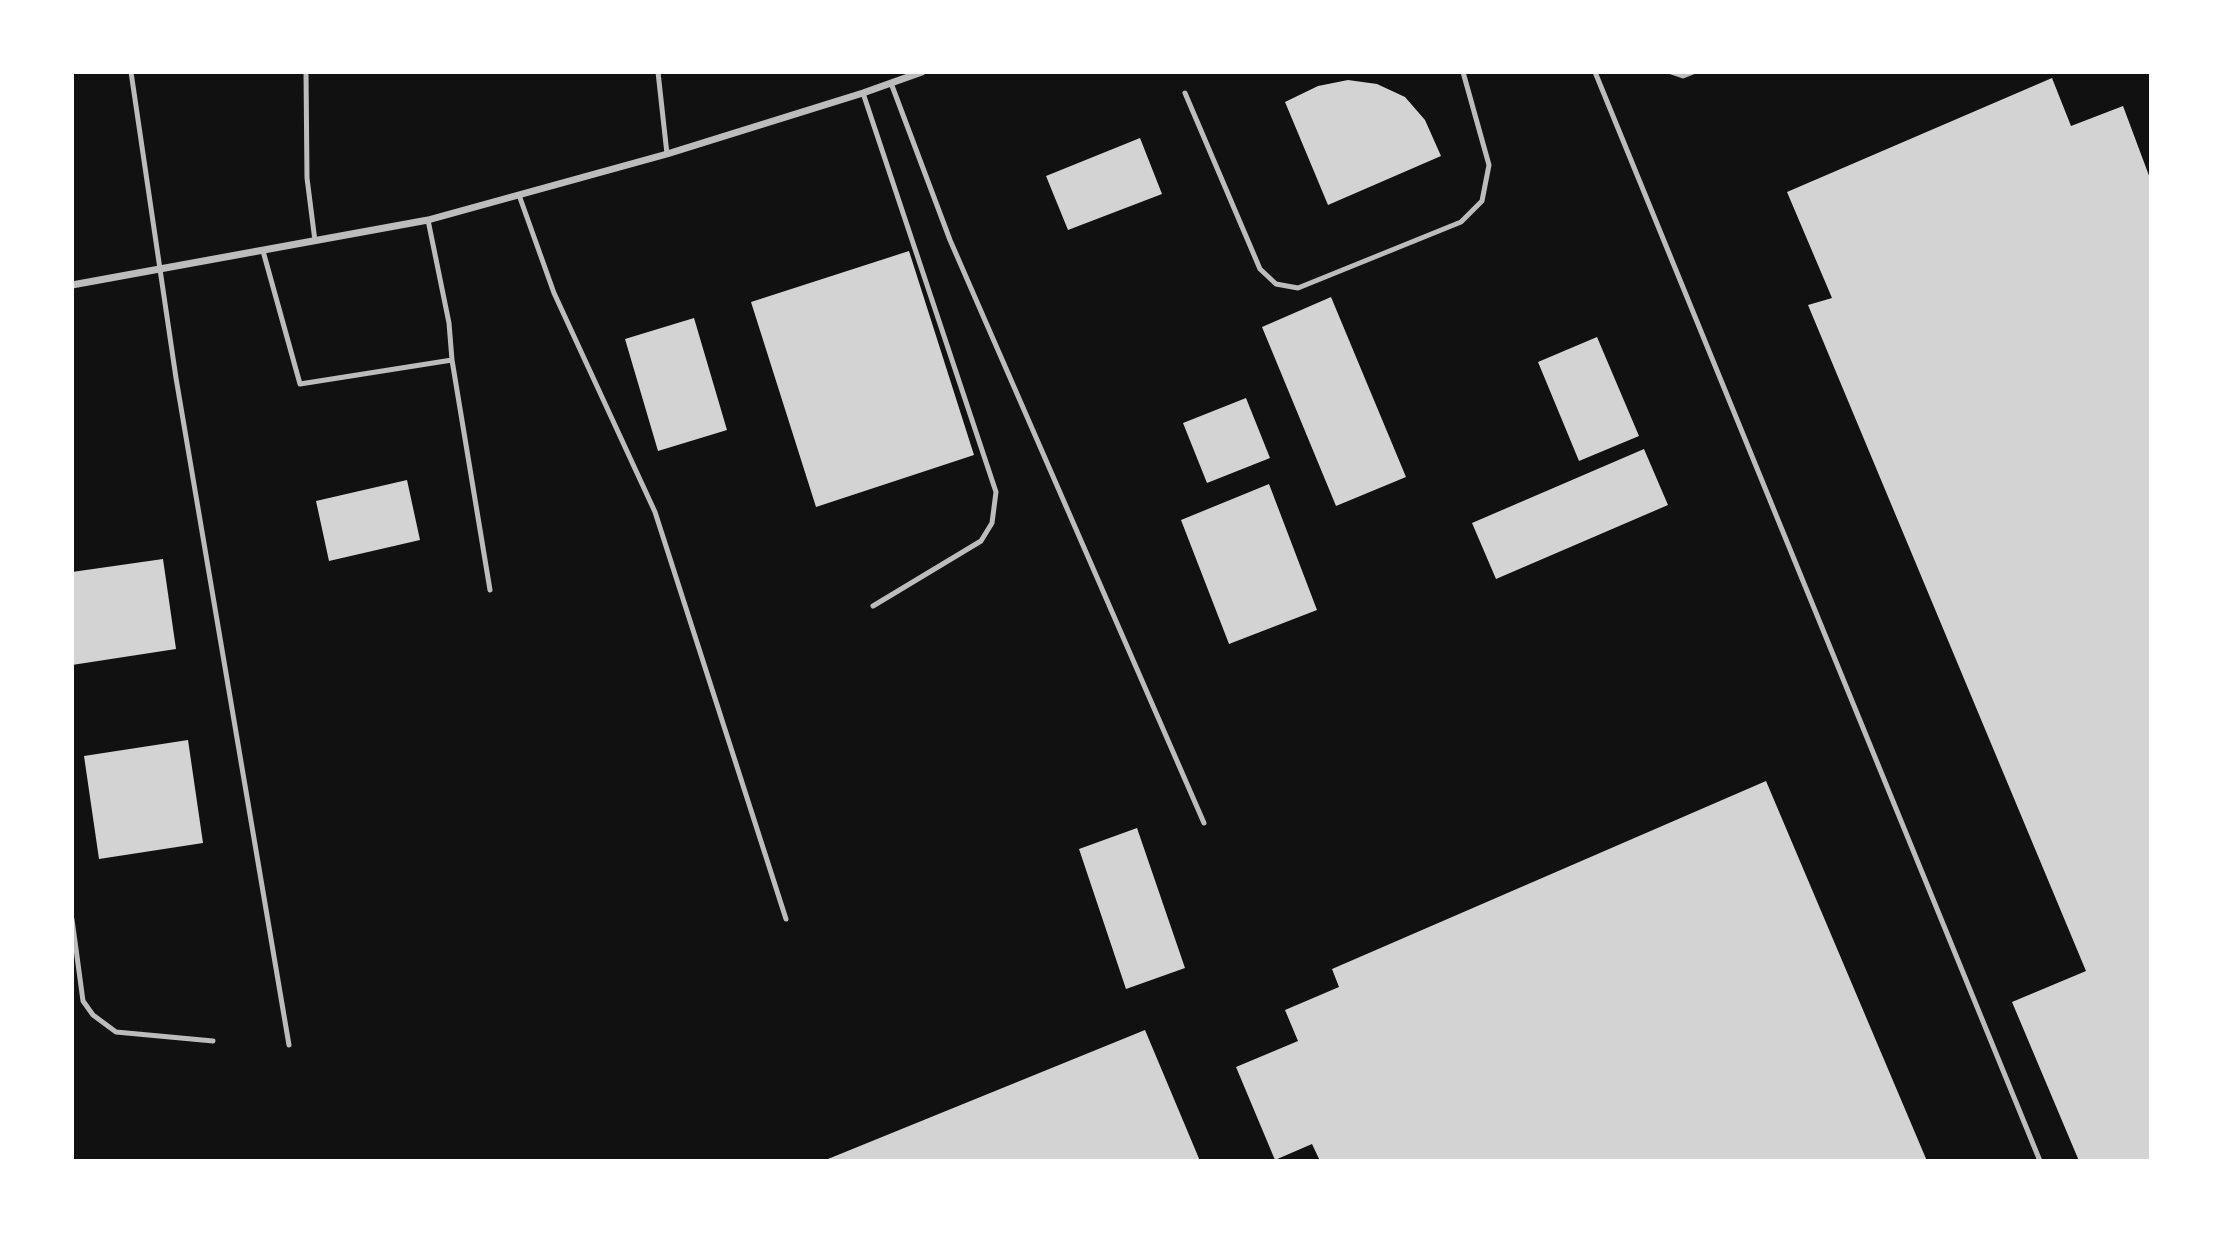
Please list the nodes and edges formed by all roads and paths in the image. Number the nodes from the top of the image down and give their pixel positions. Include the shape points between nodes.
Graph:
1 (131, 72) edge
2 (306, 72) edge
3 (658, 72) edge
4 (922, 72) edge
5 (1463, 72) edge
6 (1595, 72) edge
7 (1671, 72) edge
8 (1693, 72) edge
9 (891, 83) junction
10 (863, 93) junction
11 (1185, 93) dead end
12 (667, 154) junction
13 (519, 195) junction
14 (428, 220) junction
15 (315, 241) junction
16 (263, 251) junction
17 (160, 269) junction
18 (72, 285) edge
19 (452, 360) junction
20 (490, 590) dead end
21 (873, 606) dead end
22 (1204, 823) dead end
23 (72, 919) edge
24 (786, 919) dead end
25 (213, 1041) dead end
26 (289, 1045) dead end
27 (2040, 1161) edge

1 - 17 lane
2 - 15 lane via 307,178
3 - 12 lane
4 - 9 street
5 - 11 lane via 1489,165 1482,201 1461,222 1298,288 1276,284 1260,269
6 - 27 lane
7 - 8 lane via 1684,76
9 - 10 street
9 - 22 lane via 950,240
10 - 12 street
10 - 21 lane via 996,492 992,523 981,541
12 - 13 street
13 - 14 street
13 - 24 lane via 554,293 655,512
14 - 15 street
14 - 19 lane
15 - 16 street
16 - 17 street
16 - 19 lane via 300,384
17 - 18 street
17 - 26 lane
19 - 20 lane
23 - 25 lane via 83,1001 93,1015 116,1032

